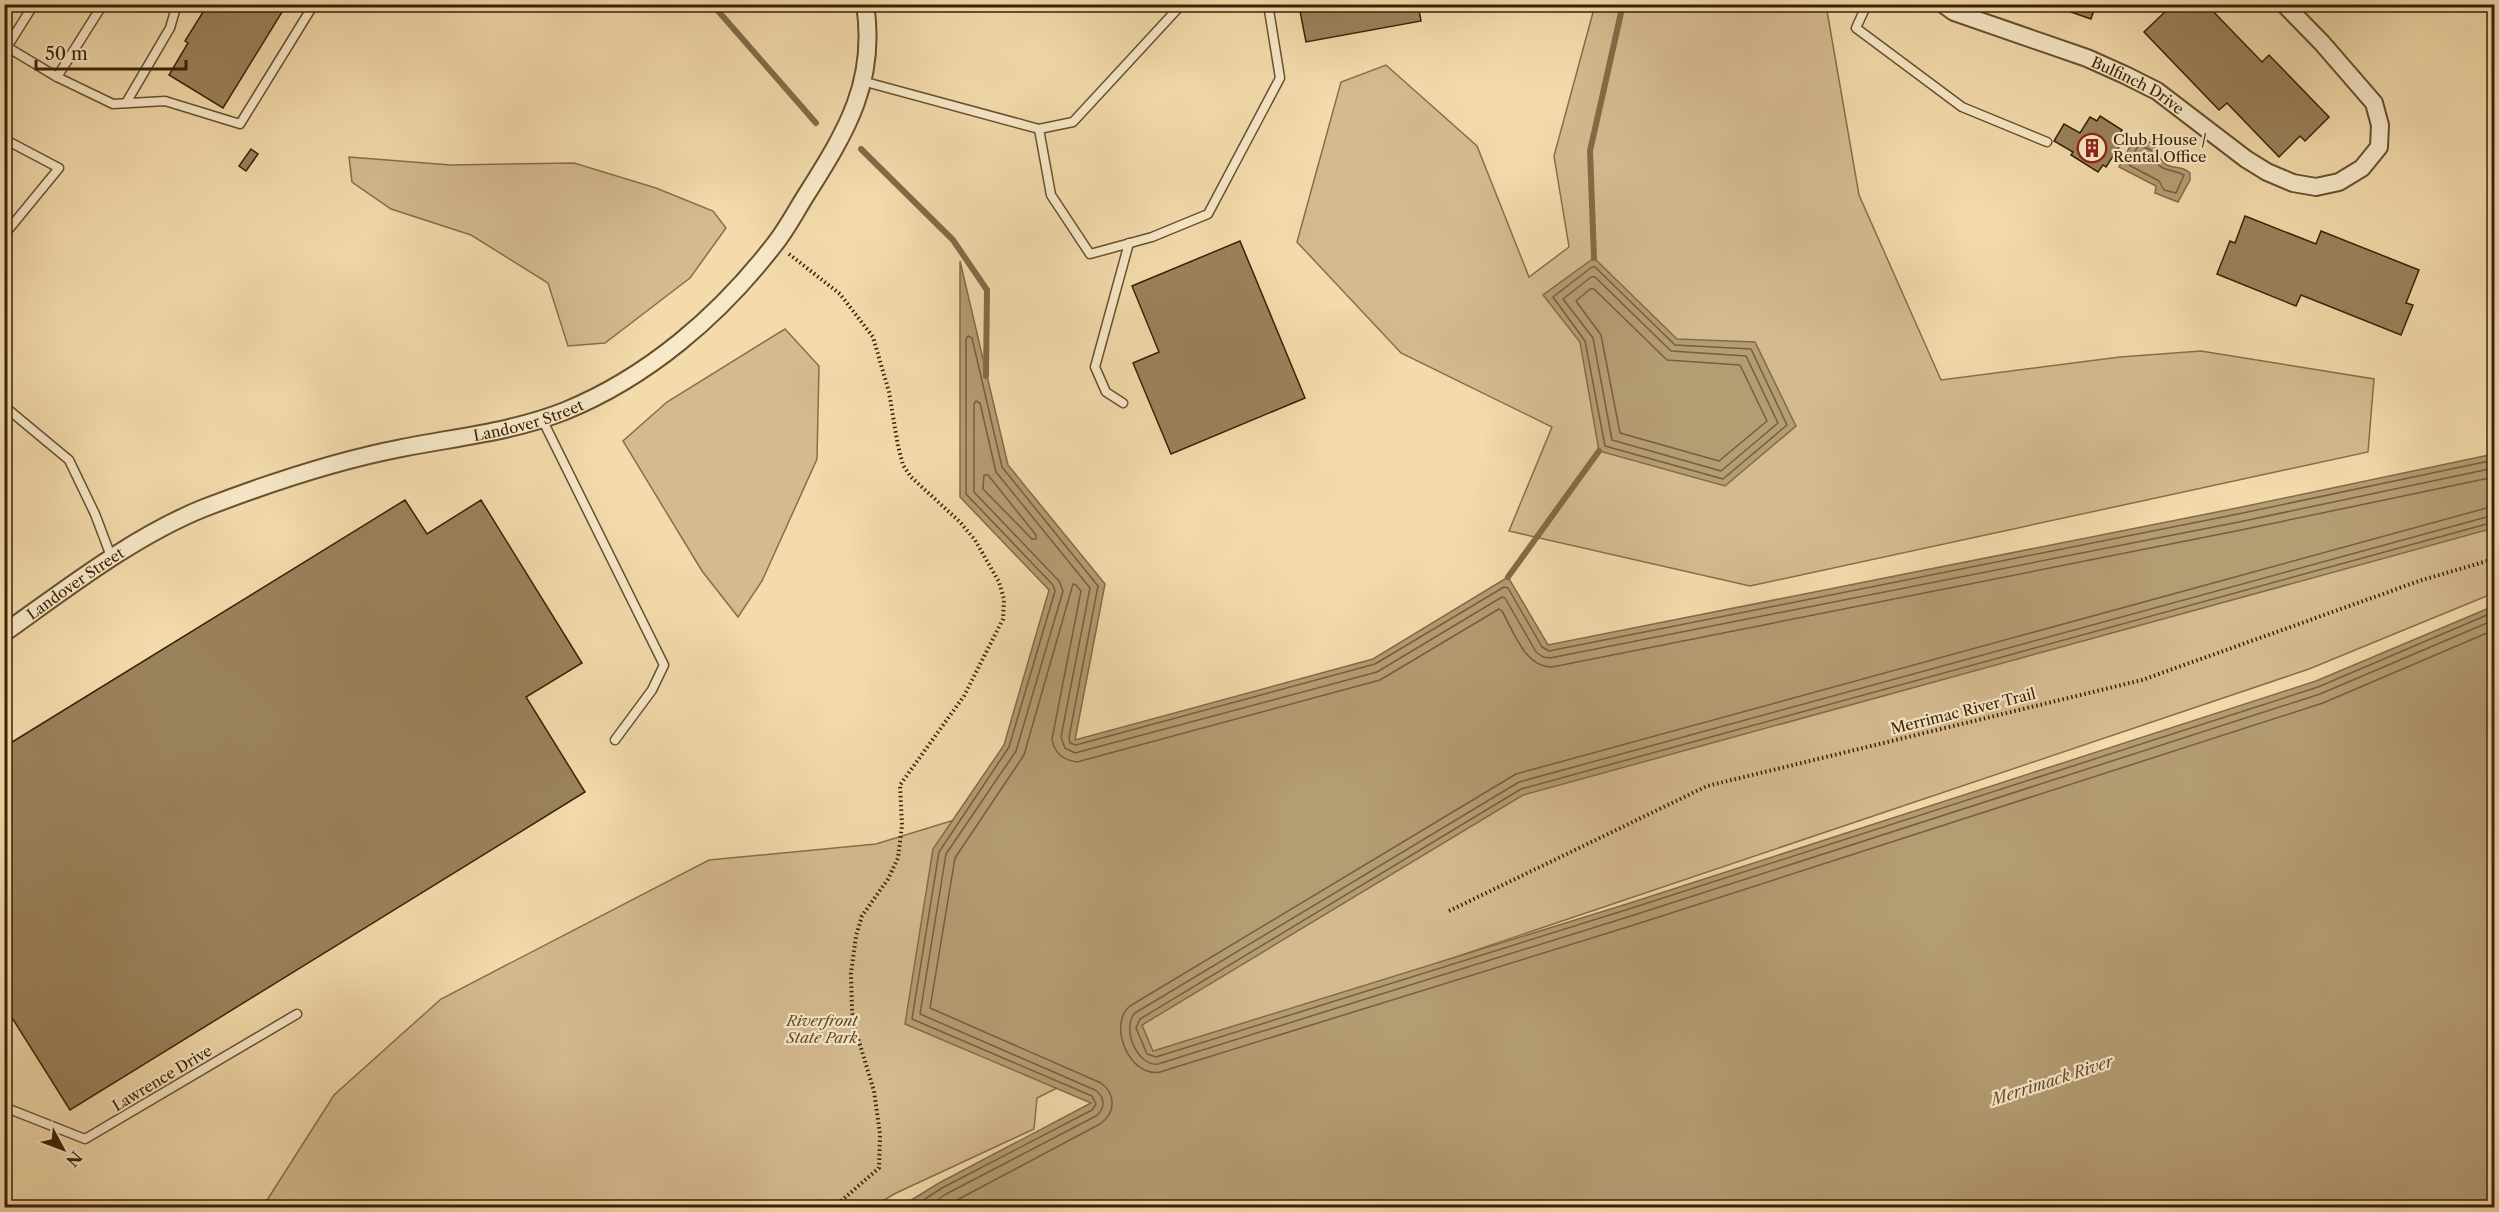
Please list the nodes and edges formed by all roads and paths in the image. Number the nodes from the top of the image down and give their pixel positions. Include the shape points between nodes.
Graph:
1 (34, 4) edge
2 (103, 4) edge
3 (177, 4) edge
4 (314, 4) edge
5 (865, 4) edge
6 (1182, 4) edge
7 (1268, 4) edge
8 (1867, 4) edge
9 (1943, 4) edge
10 (2284, 4) edge
11 (57, 77) junction
12 (862, 81) junction
13 (126, 103) junction
14 (1039, 129) junction
15 (4, 139) edge
16 (2047, 142) dead end
17 (4, 235) edge
18 (776, 243) junction
19 (1129, 243) junction
20 (1123, 403) dead end
21 (4, 406) edge
22 (542, 418) junction
23 (112, 559) junction
24 (2494, 559) edge
25 (4, 633) edge
26 (615, 740) dead end
27 (1449, 911) dead end
28 (297, 1014) dead end
29 (4, 1107) edge
30 (833, 1208) edge

1 - 11 lane via 7,47
2 - 11 lane
3 - 13 lane via 170,28
4 - 13 lane via 240,124 165,101
5 - 12 street, Landover Street via 867,65
6 - 14 lane via 1073,122
7 - 19 lane via 1280,78 1208,214
8 - 16 lane via 1856,28 1962,106
9 - 10 street, Bulfinch Drive via 1954,12 2087,58 2146,85 2267,172 2316,187 2339,182 2362,168 2379,147 2380,125 2374,103
11 - 13 lane via 113,104
12 - 14 lane
12 - 18 street, Landover Street via 856,108 831,156
14 - 19 lane via 1052,195 1090,254
15 - 17 lane via 59,168
18 - 22 street, Landover Street via 692,334 616,386
18 - 30 path via 840,294 873,337 901,456 911,477 975,540 999,582 1004,608 997,633 964,696 900,785 902,825 898,858 862,916 852,963 854,1025 874,1091 880,1134 879,1168
19 - 20 lane via 1095,367 1106,392
21 - 23 lane via 69,460
22 - 23 street, Landover Street via 506,430 335,463 272,483 200,510
22 - 26 lane via 664,665 652,690
23 - 25 street, Landover Street
24 - 27 path, Merrimac River Trail via 2421,579 2142,680 1707,786
28 - 29 lane, Lawrence Drive via 85,1139

